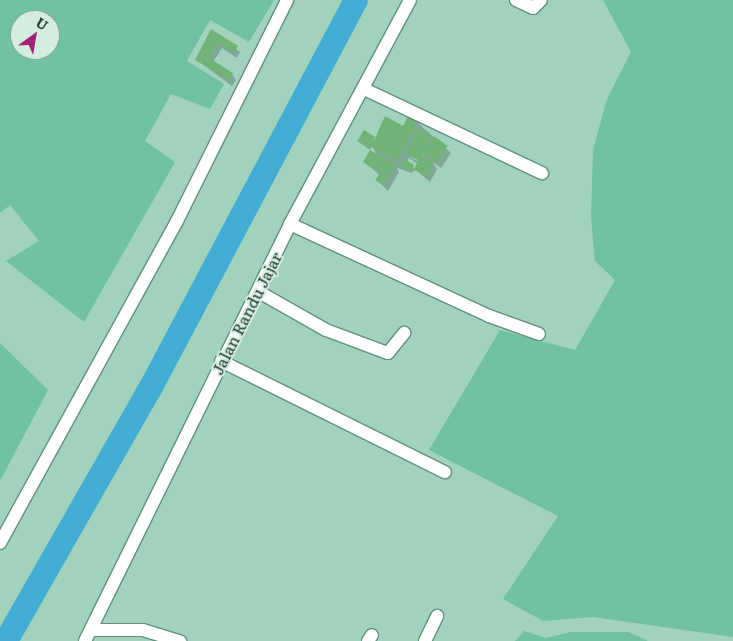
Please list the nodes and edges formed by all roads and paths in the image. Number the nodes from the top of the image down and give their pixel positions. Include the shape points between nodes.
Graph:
1 (288, 0) edge
2 (410, 0) edge
3 (516, 0) edge
4 (541, 0) edge
5 (373, 94) junction
6 (542, 173) dead end
7 (290, 224) junction
8 (267, 296) junction
9 (404, 333) dead end
10 (539, 334) dead end
11 (220, 362) junction
12 (445, 472) dead end
13 (0, 543) edge
14 (437, 616) dead end
15 (88, 636) edge
16 (180, 641) edge
17 (425, 641) edge

1 - 13 street via 177,221
2 - 5 street, Jalan Randu Jajar
3 - 4 street via 532,8
5 - 6 street
5 - 7 street, Jalan Randu Jajar
7 - 8 street, Jalan Randu Jajar
7 - 10 street via 489,316
8 - 9 street via 326,330 390,353
8 - 11 street, Jalan Randu Jajar
11 - 12 street
11 - 15 street, Jalan Randu Jajar
14 - 17 street
15 - 16 street via 143,630

